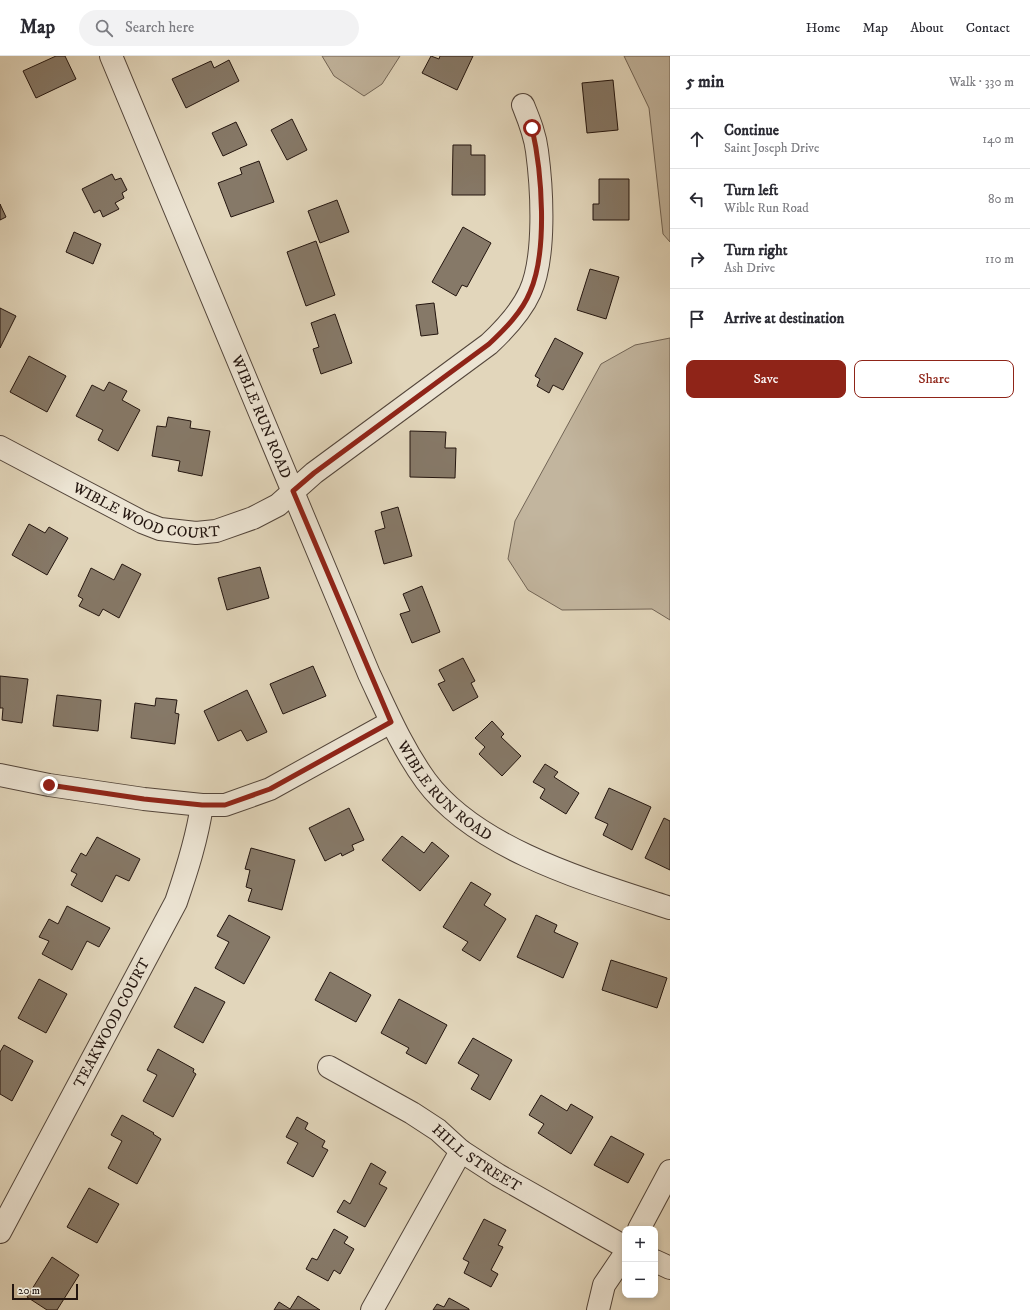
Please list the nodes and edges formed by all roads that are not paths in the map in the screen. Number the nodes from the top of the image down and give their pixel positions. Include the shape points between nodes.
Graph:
1 (110, 56) edge
2 (522, 105) dead end
3 (0, 447) edge
4 (293, 491) junction
5 (391, 722) junction
6 (0, 775) edge
7 (202, 805) junction
8 (670, 908) edge
9 (329, 1067) dead end
10 (461, 1151) junction
11 (670, 1171) edge
12 (641, 1226) edge
13 (0, 1232) edge
14 (622, 1245) edge
15 (622, 1258) edge
16 (657, 1262) edge
17 (670, 1268) edge
18 (372, 1310) edge
19 (598, 1310) edge

1 - 4 street, WIBLE RUN ROAD
2 - 4 street, WIBLE WOOD COURT via 532,128 537,150 540,195 541,236 530,292 504,330 489,344
3 - 4 street, WIBLE WOOD COURT via 142,522 178,532 216,531 233,526 278,505
4 - 5 street, WIBLE RUN ROAD
5 - 7 street via 270,789 225,805
5 - 8 street, WIBLE RUN ROAD via 427,782 453,809 476,827 529,856
6 - 7 street via 65,787
7 - 13 street, TEAKWOOD COURT via 189,865 176,902
9 - 10 street, HILL STREET via 412,1113 438,1130
10 - 14 street, HILL STREET via 534,1197
10 - 18 street
11 - 12 street
15 - 19 street via 604,1285
16 - 17 street

